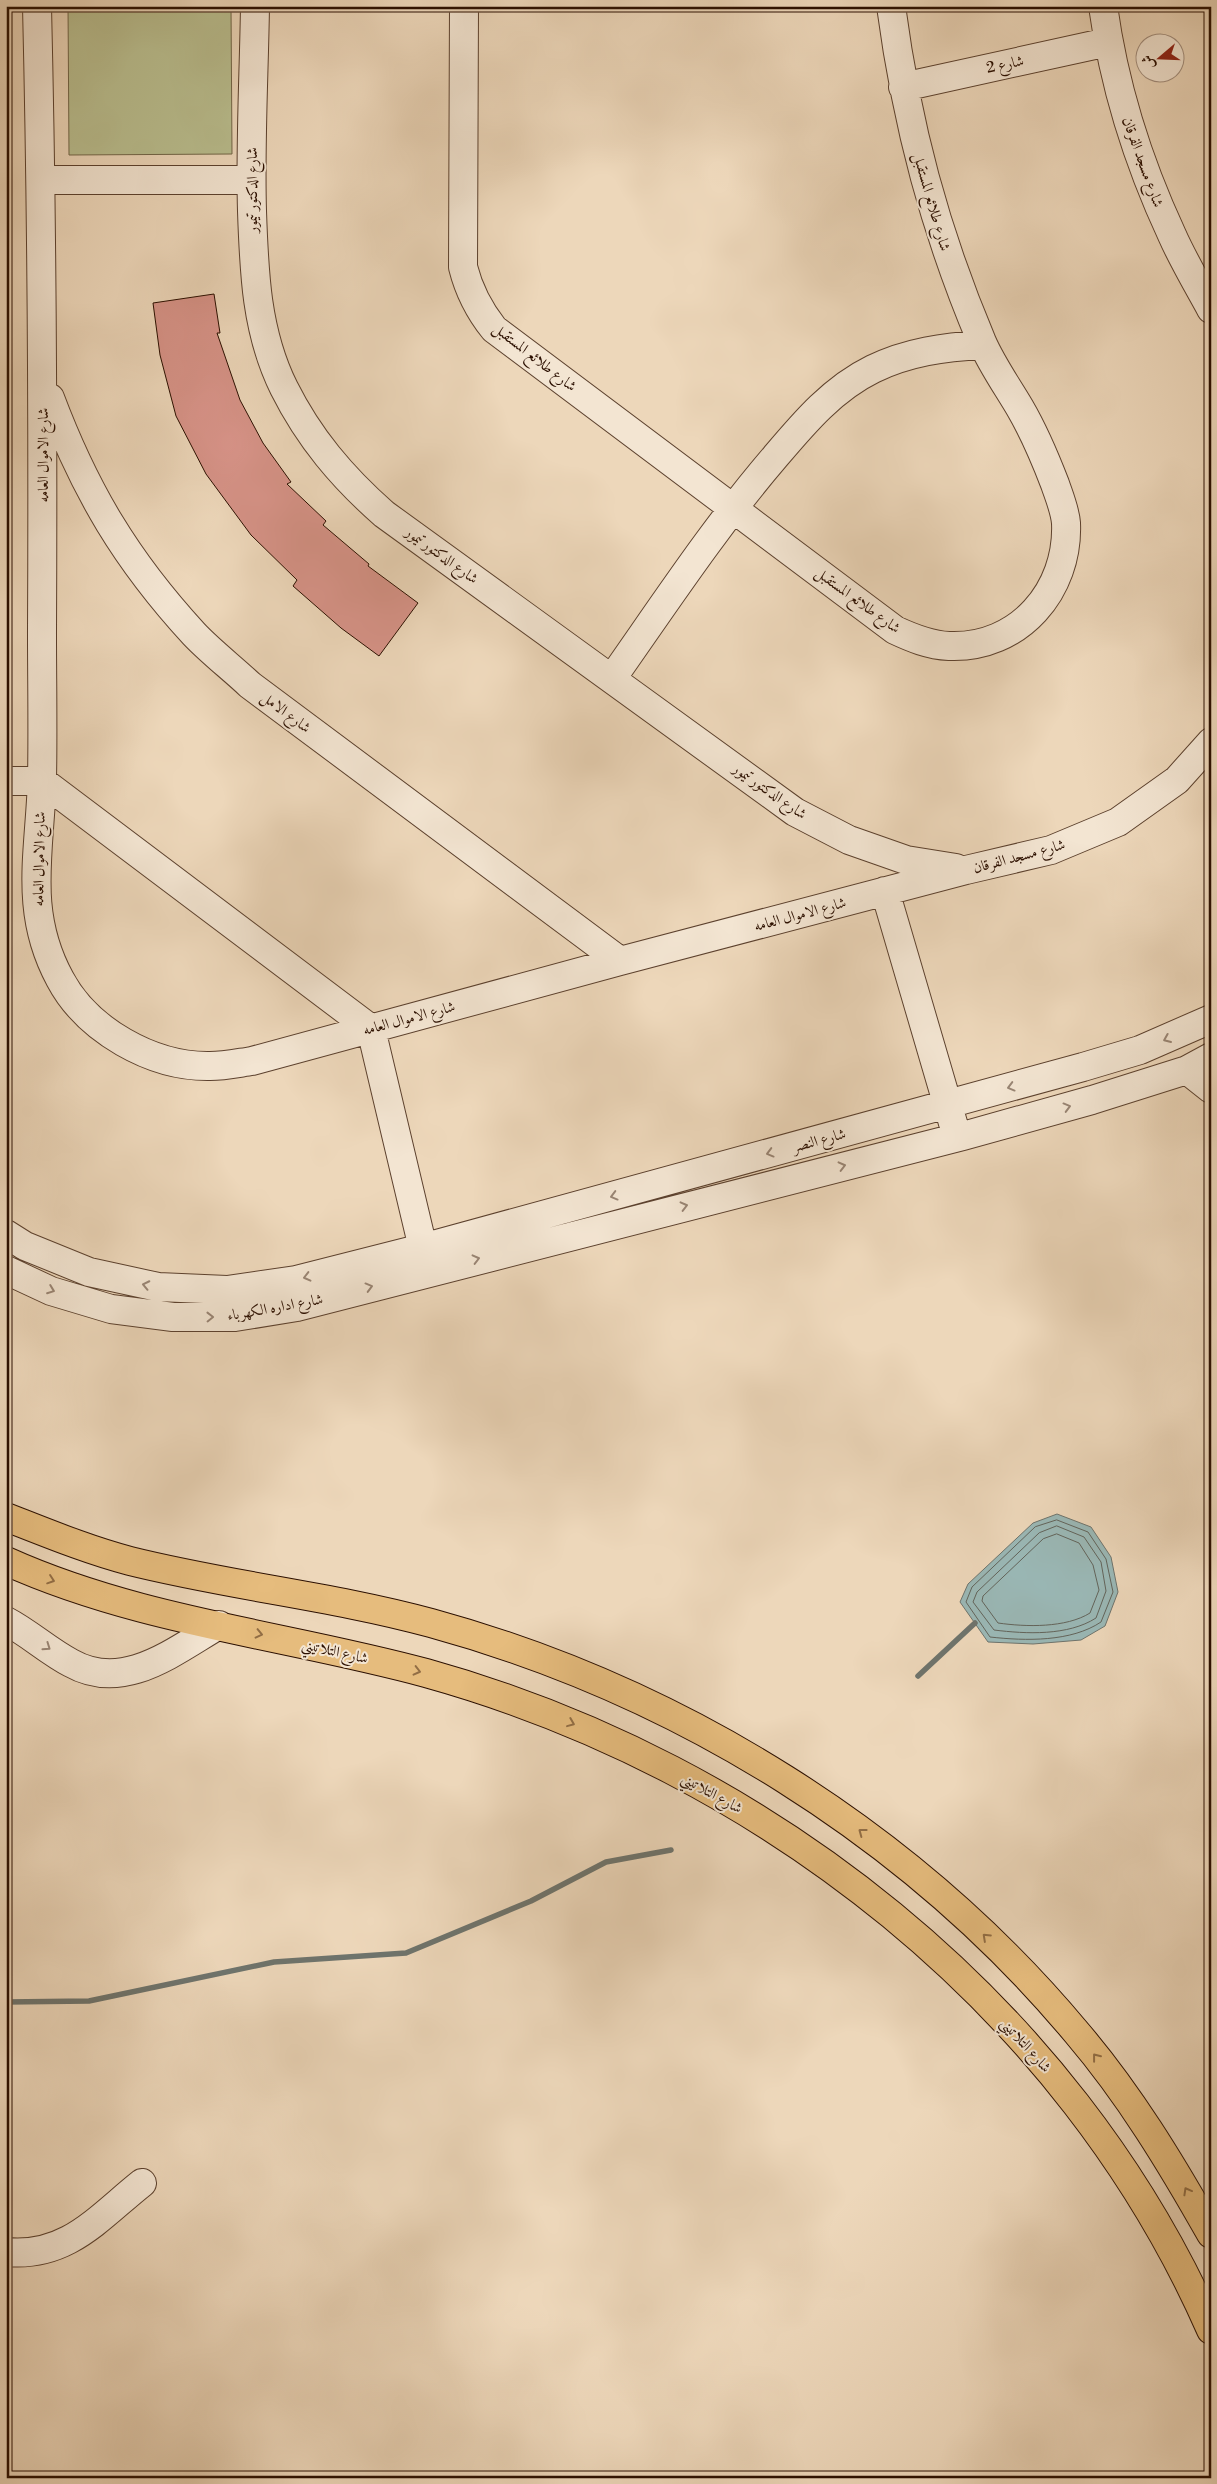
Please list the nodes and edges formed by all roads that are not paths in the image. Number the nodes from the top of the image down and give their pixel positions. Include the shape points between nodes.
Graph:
1 (38, 6) edge
2 (255, 6) edge
3 (464, 6) edge
4 (891, 6) edge
5 (1103, 6) edge
6 (1108, 42) junction
7 (903, 87) junction
8 (41, 180) junction
9 (251, 180) junction
10 (1209, 300) edge
11 (983, 345) junction
12 (44, 382) junction
13 (733, 506) junction
14 (612, 677) junction
15 (1211, 742) edge
16 (6, 781) edge
17 (42, 781) junction
18 (966, 870) junction
19 (885, 892) junction
20 (620, 961) junction
21 (1211, 1018) edge
22 (370, 1029) junction
23 (1211, 1057) edge
24 (1187, 1070) junction
25 (1211, 1089) edge
26 (947, 1105) junction
27 (963, 1136) junction
28 (6, 1234) edge
29 (425, 1260) junction
30 (6, 1270) edge
31 (6, 1517) edge
32 (6, 1562) edge
33 (6, 1621) edge
34 (219, 1625) junction
35 (142, 2183) dead end
36 (1211, 2234) edge
37 (6, 2252) edge
38 (1211, 2330) edge

1 - 8 street, شارع الاموال العامه
2 - 9 street, شارع الدكتور تيمور
3 - 13 street, شارع طلائع المستقبل via 463,267 469,290 480,311 494,328
4 - 7 street, شارع طلائع المستقبل
5 - 6 street, شارع مسجد الفرقان
6 - 7 street, شارع 2
6 - 10 street, شارع مسجد الفرقان via 1124,108 1145,173 1172,236
7 - 11 street, شارع طلائع المستقبل via 932,210
8 - 9 street
8 - 12 street, شارع الاموال العامه
9 - 14 street, شارع الدكتور تيمور via 258,308 268,348 302,422 326,456 353,487 384,514
11 - 13 street via 944,347 907,355 871,370 839,390 810,416
11 - 13 street, شارع طلائع المستقبل via 1034,434 1066,520 1065,548 1058,575 1045,600 1026,620 1002,635 976,644 948,646 921,641 895,630
12 - 17 street, شارع الاموال العامه
12 - 20 street, شارع الامل via 70,451 104,518 146,579 195,635 250,685
13 - 14 street
14 - 18 street, شارع الدكتور تيمور via 796,812 857,843 906,860
15 - 18 street, شارع مسجد الفرقان via 1177,780 1118,822 1051,850
16 - 17 street
17 - 22 street
17 - 22 street, شارع الاموال العامه via 35,898 43,941 61,982 88,1016 102,1027 124,1043 164,1060 208,1066 252,1061
18 - 19 street, شارع مسجد الفرقان
19 - 20 street, شارع الاموال العامه
19 - 26 street
20 - 22 street, شارع الاموال العامه
21 -> 26 street, شارع النصر via 1140,1050
22 - 29 street
23 - 24 street, شارع النصر
24 - 25 street
27 -> 24 street, شارع النصر
26 - 27 street via 953,1123
26 -> 29 street, شارع النصر
29 -> 27 street, شارع النصر
29 -> 28 street, شارع اداره الكهرباء via 228,1290 158,1287 90,1272 25,1246
30 -> 29 street, شارع اداره الكهرباء via 51,1291 111,1309 173,1317 235,1317 297,1307
36 -> 31 main road via 1181,2180 1119,2087 1034,1984 940,1895 891,1854 831,1810 737,1751 614,1688 493,1642 369,1608 130,1561 63,1540
32 -> 34 main road, شارع التلاتيني via 110,1600
33 -> 34 street via 71,1664 109,1674 148,1666
34 -> 38 main road, شارع التلاتيني via 425,1673 542,1711 598,1734 708,1789 812,1854 954,1970 1040,2058 1106,2143 1143,2200 1172,2250
35 - 37 street via 65,2244 24,2254

